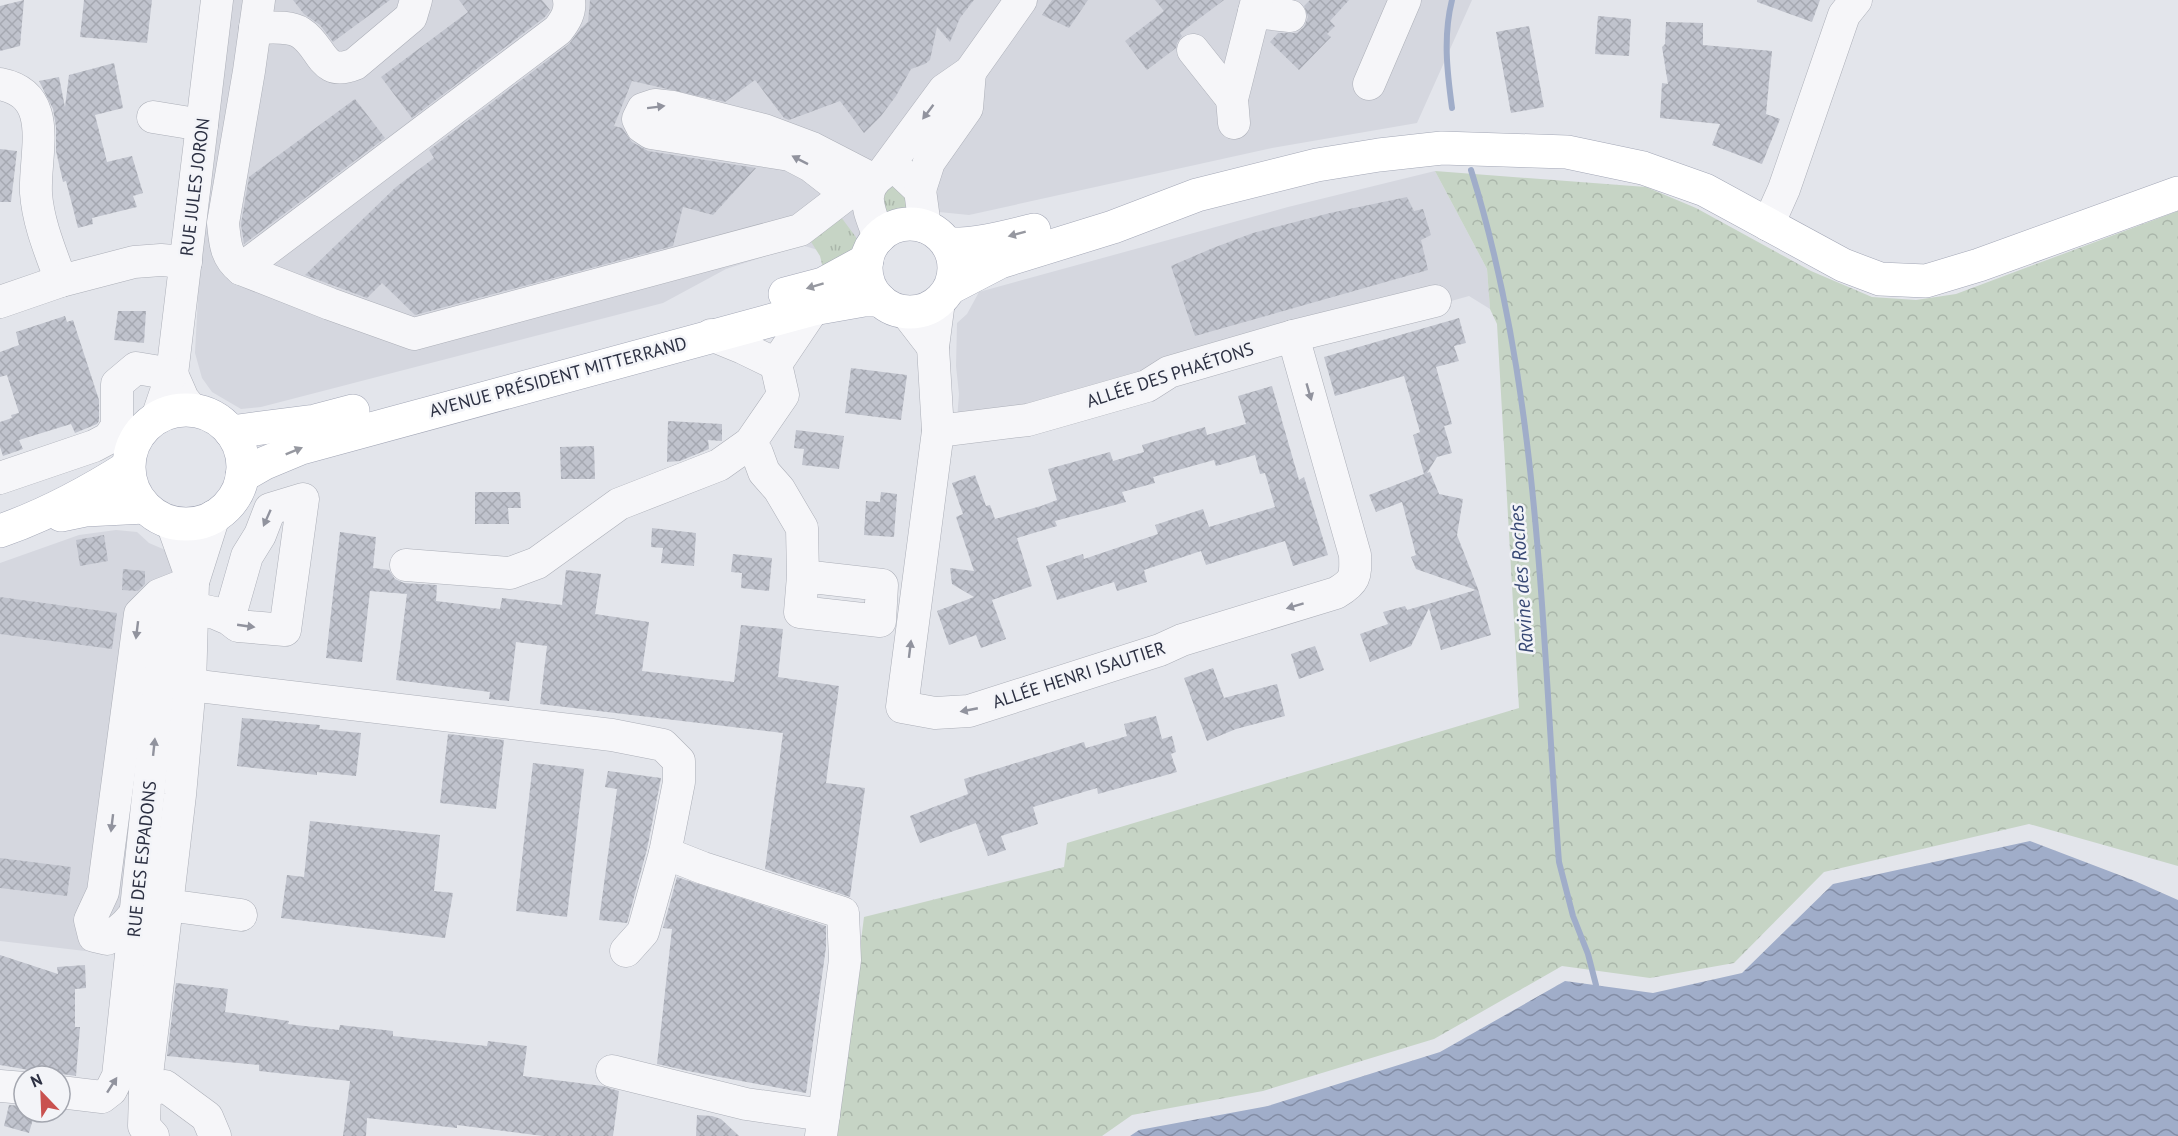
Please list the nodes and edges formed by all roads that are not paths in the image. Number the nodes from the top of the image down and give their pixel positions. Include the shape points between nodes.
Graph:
1 (217, 0) edge
2 (416, 0) edge
3 (569, 0) edge
4 (1022, 0) edge
5 (1405, 0) edge
6 (1856, 0) edge
7 (1256, 6) edge
8 (257, 14) edge
9 (1290, 16) dead end
10 (1193, 50) dead end
11 (970, 72) junction
12 (0, 84) edge
13 (1369, 84) dead end
14 (153, 117) dead end
15 (202, 124) junction
16 (868, 184) junction
17 (920, 190) junction
18 (2178, 193) edge
19 (1197, 195) junction
20 (1768, 225) junction
21 (936, 235) junction
22 (873, 249) junction
23 (186, 262) junction
24 (241, 269) junction
25 (61, 281) junction
26 (945, 294) junction
27 (1435, 301) dead end
28 (0, 302) edge
29 (893, 306) junction
30 (813, 309) junction
31 (711, 335) junction
32 (1293, 336) junction
33 (933, 347) junction
34 (776, 364) junction
35 (172, 374) junction
36 (192, 410) junction
37 (157, 418) junction
38 (938, 431) junction
39 (231, 432) junction
40 (749, 444) junction
41 (128, 467) junction
42 (242, 476) junction
43 (0, 478) edge
44 (158, 515) junction
45 (214, 516) junction
46 (32, 520) junction
47 (0, 531) edge
48 (406, 565) dead end
49 (803, 576) dead end
50 (193, 595) junction
51 (229, 619) dead end
52 (190, 685) junction
53 (665, 853) junction
54 (152, 907) junction
55 (241, 915) dead end
56 (626, 951) dead end
57 (612, 1071) dead end
58 (145, 1092) junction
59 (72, 1093) edge
60 (823, 1125) edge
61 (153, 1136) edge
62 (215, 1136) edge

1 - 15 street, RUE JULES JORON
2 - 8 street via 411,17 355,64 337,68 328,64 300,32
3 - 24 street via 566,19 558,30
4 - 11 street
5 - 13 street
6 - 20 street via 1844,15
7 - 9 street
7 - 10 street via 1233,111
8 - 24 street via 224,223 226,249
11 -> 16 street via 944,90
11 - 17 street via 967,108 929,162
12 - 25 street via 25,95 39,123 36,193 47,244
14 - 15 street
15 - 23 street, RUE JULES JORON
16 -> 16 street via 790,155 651,132 638,119 643,110 655,105 753,127 812,148
16 - 17 street via 898,172
16 - 22 street
16 - 24 street via 800,230 414,334
17 - 21 street
18 - 20 main road via 1926,281 1880,279 1843,265
19 - 20 main road via 1317,165 1379,155 1442,148 1567,152 1643,168 1705,190
19 -> 21 main road via 1156,200 993,241 962,244
19 - 26 main road via 1113,227 1000,262
21 - 22 main road via 912,224 900,225 888,230
21 - 26 main road via 953,258 954,273
22 - 29 main road via 868,282
22 -> 39 main road, AVENUE PRÉSIDENT MITTERRAND via 824,284 315,421
23 - 25 street via 134,262
23 - 35 street, RUE JULES JORON
25 - 28 street
26 - 29 main road via 924,309
26 - 33 street, ALLÉE HENRI ISAUTIER
27 - 32 street, ALLÉE DES PHAÉTONS
29 - 30 main road, AVENUE PRÉSIDENT MITTERRAND via 864,300
29 - 33 street
30 - 31 main road, AVENUE PRÉSIDENT MITTERRAND
30 - 34 street
31 - 34 street
42 -> 31 main road, AVENUE PRÉSIDENT MITTERRAND via 301,448
32 - 38 street, ALLÉE DES PHAÉTONS via 1169,372 1147,386 1028,420
32 -> 38 street, ALLÉE HENRI ISAUTIER via 1355,555 1356,574 1349,585 1336,593 969,711 935,713 902,707
33 - 38 street, ALLÉE HENRI ISAUTIER
34 - 40 street via 783,395
35 - 36 street
35 - 37 street, RUE JULES JORON
35 - 43 street via 136,368 117,384 117,426 110,438
36 - 37 main road via 173,411
36 - 39 main road via 207,414
37 - 41 main road via 142,430
39 - 42 main road via 243,461
40 - 48 street via 719,465 619,504 537,563 510,573
40 - 49 street via 802,528
41 - 44 main road via 136,495
41 - 46 main road via 80,497
42 - 45 main road via 237,492
44 - 45 main road via 186,524
44 - 46 main road via 85,510
44 - 50 street
45 - 50 street
46 - 47 main road
50 -> 51 street
50 - 52 street
54 -> 50 street, RUE DES ESPADONS via 167,620 177,601
50 -> 54 street via 159,595 140,614 103,892 90,921 94,936 107,939
52 - 53 street via 612,735 663,745 680,761
52 - 54 street via 180,795
53 - 56 street via 643,932
53 - 60 street via 843,913 845,960
54 - 55 street
54 - 58 street
59 -> 54 street, RUE DES ESPADONS via 102,1097 118,1076
57 - 60 street
58 - 61 street via 144,1126
58 - 62 street via 165,1086 207,1117

